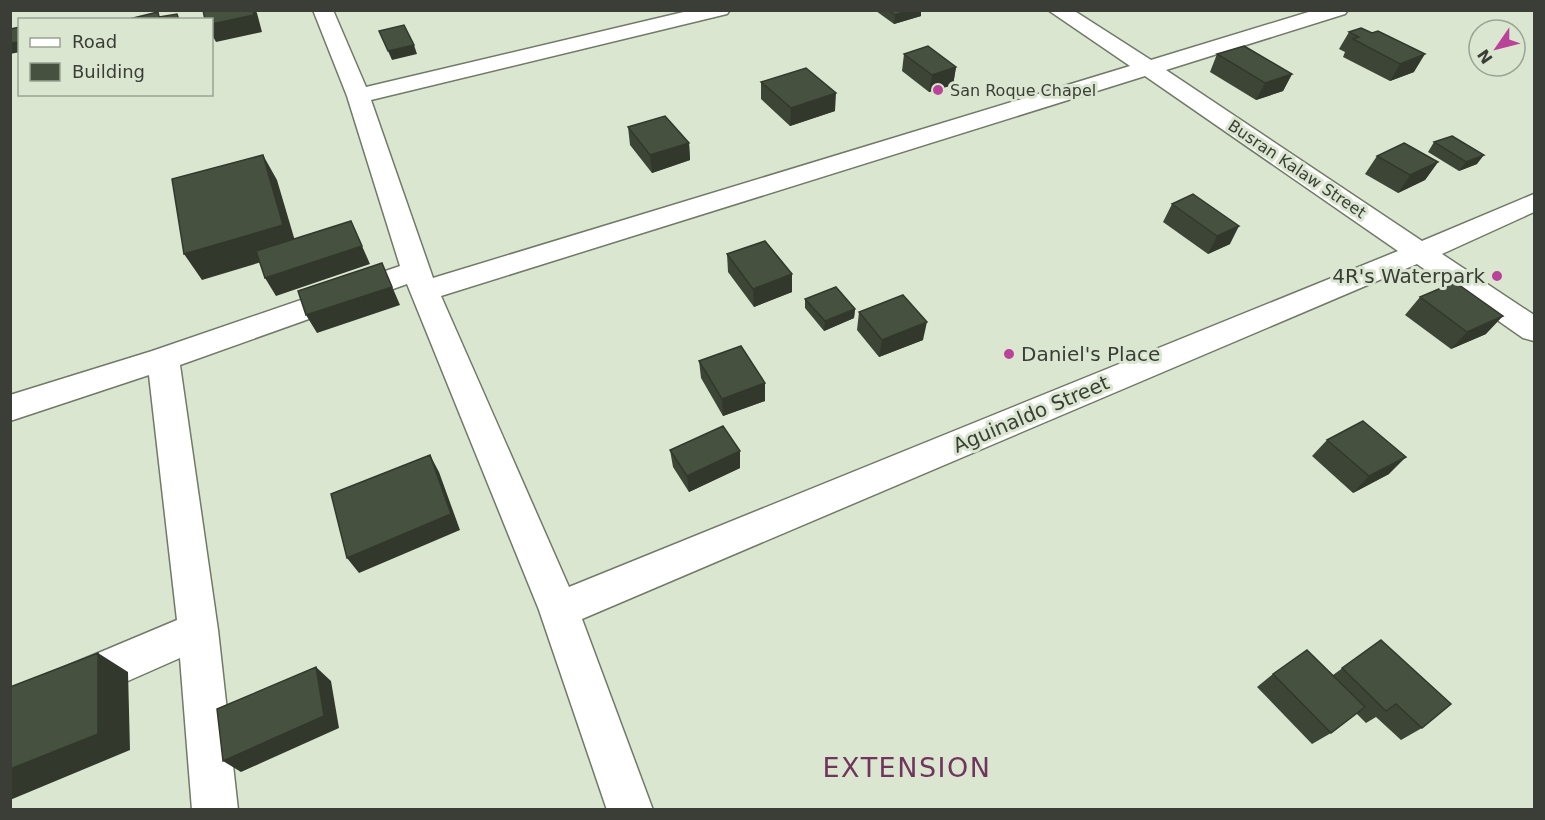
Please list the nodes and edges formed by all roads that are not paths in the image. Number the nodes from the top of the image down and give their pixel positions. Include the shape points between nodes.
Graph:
1 (323, 10) edge
2 (720, 10) edge
3 (1058, 10) edge
4 (1338, 10) edge
5 (1149, 69) junction
6 (357, 96) junction
7 (1534, 202) edge
8 (1421, 252) junction
9 (421, 281) junction
10 (1534, 330) edge
11 (163, 359) junction
12 (10, 408) edge
13 (559, 610) junction
14 (198, 630) junction
15 (10, 712) edge
16 (214, 810) edge
17 (630, 810) edge

1 - 6 street
2 - 6 street
3 - 5 street, Busran Kalaw Street
4 - 5 street
5 - 8 street, Busran Kalaw Street
5 - 9 street
6 - 9 street
7 - 8 street, Aguinaldo Street
8 - 10 street, Busran Kalaw Street
8 - 13 street, Aguinaldo Street
9 - 11 street
9 - 13 street
11 - 12 street
11 - 14 street
13 - 17 street
14 - 15 street
14 - 16 street

